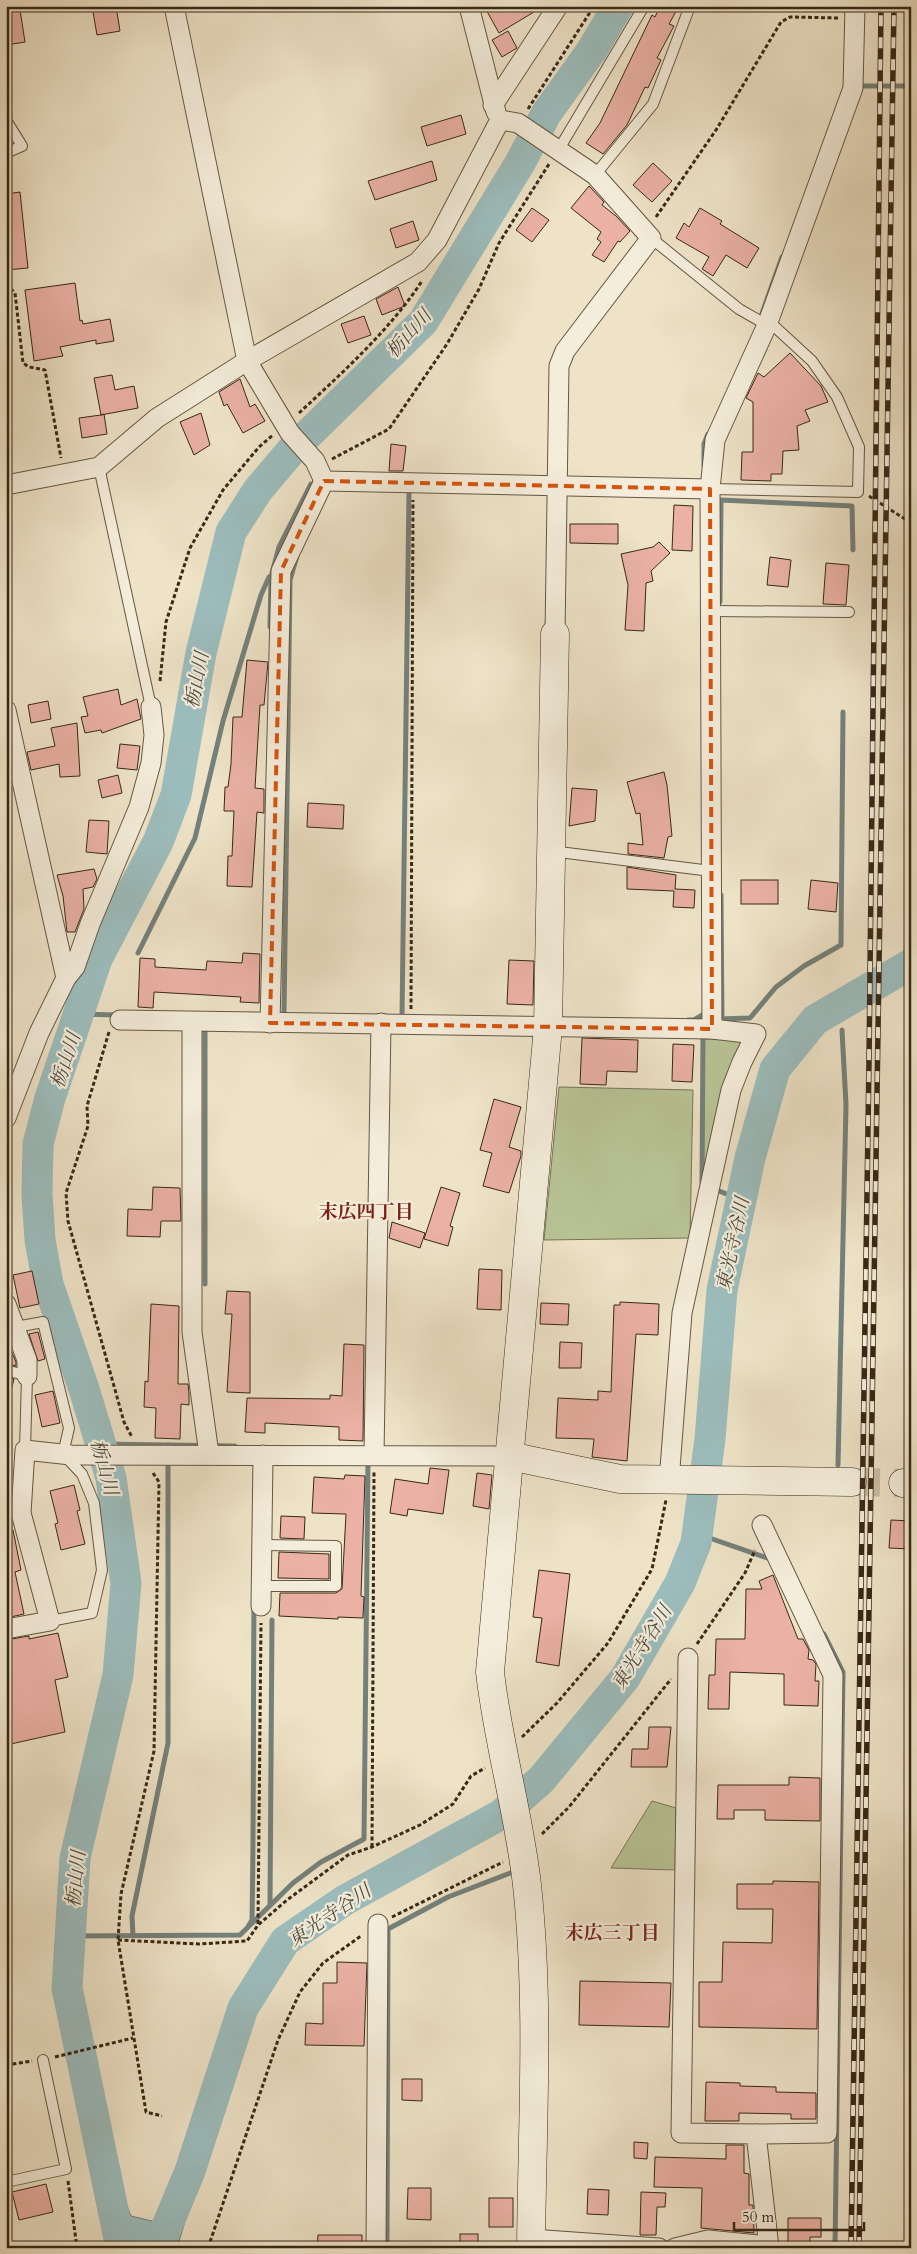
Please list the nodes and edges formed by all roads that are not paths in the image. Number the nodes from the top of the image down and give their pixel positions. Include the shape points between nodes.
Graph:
1 (174, 6) edge
2 (469, 6) edge
3 (558, 6) edge
4 (644, 6) edge
5 (690, 6) edge
6 (855, 12) edge
7 (496, 112) junction
8 (6, 120) edge
9 (556, 148) junction
10 (6, 153) edge
11 (595, 175) junction
12 (648, 235) junction
13 (767, 325) junction
14 (248, 361) junction
15 (99, 467) junction
16 (319, 470) junction
17 (6, 485) edge
18 (556, 486) junction
19 (710, 489) junction
20 (710, 611) junction
21 (849, 612) dead end
22 (555, 634) joint
23 (152, 707) joint
24 (6, 710) edge
25 (551, 851) junction
26 (711, 871) junction
27 (66, 978) junction
28 (120, 1020) road end
29 (192, 1023) junction
30 (270, 1023) junction
31 (381, 1023) junction
32 (548, 1027) junction
33 (712, 1028) junction
34 (13, 1084) edge
35 (6, 1118) edge
36 (6, 1304) edge
37 (16, 1327) junction
38 (6, 1370) edge
39 (27, 1376) junction
40 (25, 1450) junction
41 (67, 1454) junction
42 (209, 1454) junction
43 (263, 1455) junction
44 (374, 1455) junction
45 (509, 1456) junction
46 (674, 1481) junction
47 (852, 1482) tunnel mouth
48 (762, 1525) road end
49 (262, 1545) junction
50 (262, 1586) junction
51 (261, 1606) road end
52 (50, 1621) junction
53 (6, 1629) edge
54 (688, 1658) road end
55 (378, 1924) road end
56 (43, 2060) road end
57 (756, 2134) junction
58 (6, 2182) edge
59 (531, 2243) edge
60 (769, 2247) edge
61 (376, 2248) edge
62 (659, 2248) edge
63 (675, 2248) edge

1 - 14 street
2 - 7 street
3 - 7 street
4 - 9 lane
5 - 11 lane via 653,104
6 - 13 street via 853,88
7 - 9 street
7 - 14 street via 437,240 418,262
8 - 10 lane via 22,146
9 - 11 street
11 - 12 street
12 - 13 lane via 739,310
12 - 18 street via 565,351 559,366
13 - 19 street via 715,440
13 - 19 lane via 775,327 812,362 837,397 859,447 858,492
14 - 15 street via 157,418
14 - 16 street via 288,429
15 - 17 street
15 - 23 lane
16 - 18 street via 413,482
16 - 30 street via 281,570
18 - 19 street
18 - 22 street
19 - 20 street
20 - 21 lane
20 - 26 street
22 - 25 street
23 - 27 street via 151,763 139,807 75,967
24 - 27 street
25 - 26 lane
25 - 32 street
26 - 33 street
27 - 34 street
28 - 29 street
29 - 30 street
29 - 42 street via 192,1332
30 - 31 street
31 - 32 street
31 - 44 street
32 - 33 street
32 - 45 street
33 - 46 street via 756,1034 731,1090 682,1313
34 - 35 street
36 - 37 street
37 - 39 street via 27,1360
37 - 41 lane via 43,1322 69,1428
38 - 39 lane
39 - 40 lane
40 - 41 street
40 - 52 street via 21,1513
41 - 42 street
41 - 52 lane via 82,1474 94,1503 102,1570 92,1612
42 - 43 street
43 - 44 street
43 - 49 street
44 - 45 street
45 - 46 street via 620,1479
45 - 59 street via 490,1672 503,1761 521,1842 530,1924 534,2005
46 - 47 street
48 - 57 street via 833,1675 827,2133
49 - 50 street
49 - 50 lane via 336,1546 336,1586
50 - 51 street
52 - 53 street
54 - 57 street via 680,2133
55 - 61 street
56 - 58 lane via 66,2169
57 - 60 street
59 - 62 street
60 - 63 street via 708,2240

